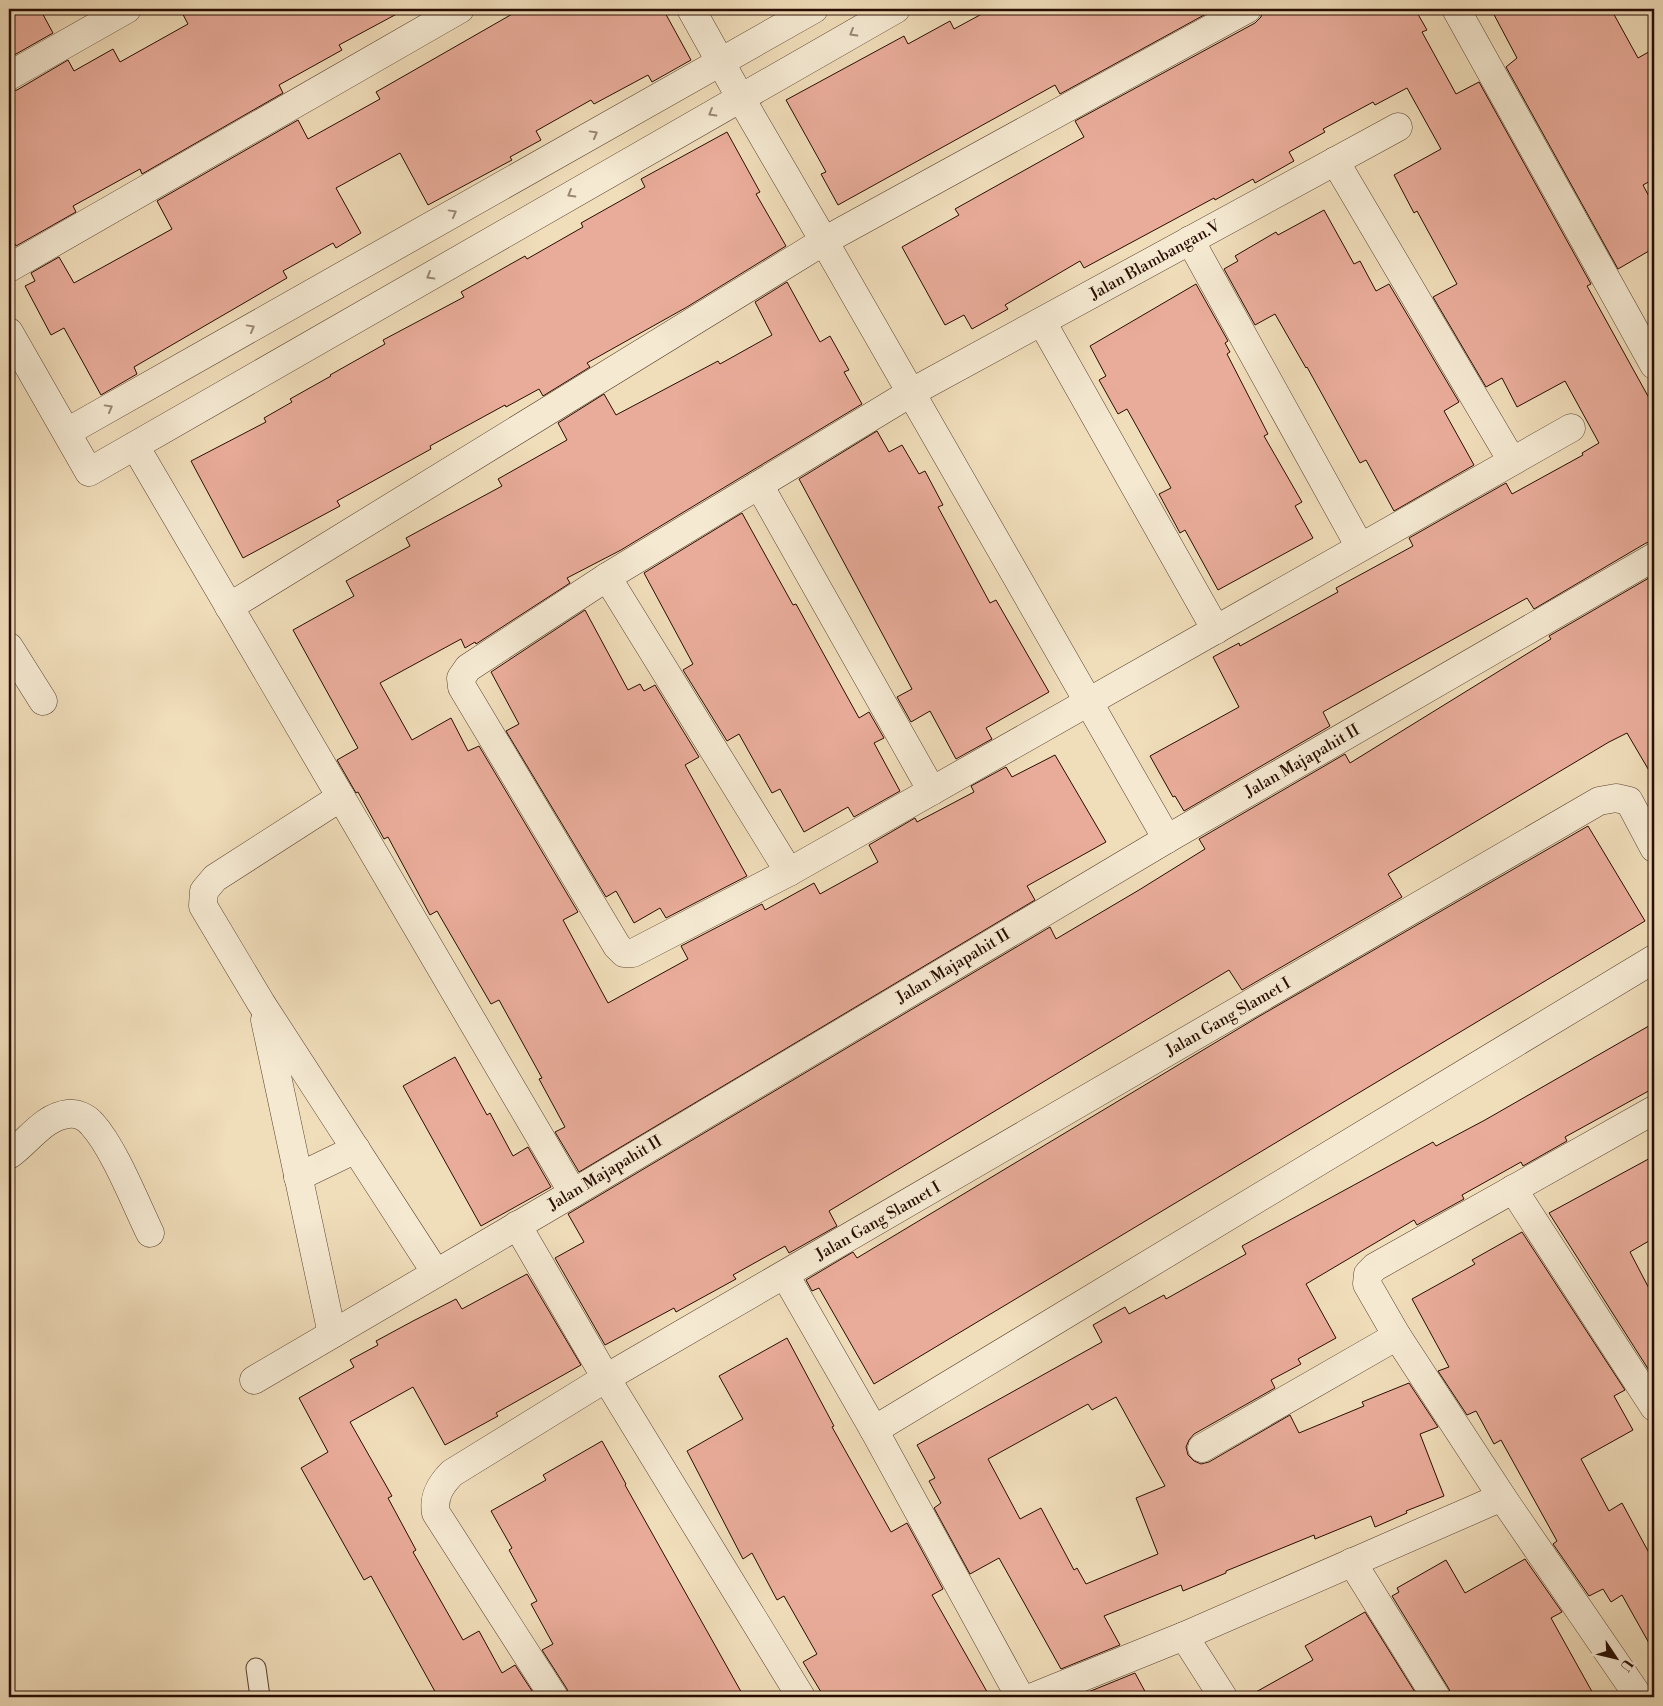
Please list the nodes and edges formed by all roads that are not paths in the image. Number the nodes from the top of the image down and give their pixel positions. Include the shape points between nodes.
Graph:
1 (127, 9) edge
2 (460, 9) edge
3 (691, 9) edge
4 (814, 9) edge
5 (896, 9) edge
6 (1247, 9) edge
7 (1456, 9) edge
8 (720, 63) junction
9 (9, 76) edge
10 (740, 97) junction
11 (1398, 127) dead end
12 (1336, 161) junction
13 (1190, 240) junction
14 (824, 241) junction
15 (9, 268) edge
16 (1042, 322) junction
17 (9, 332) edge
18 (1654, 365) edge
19 (912, 392) junction
20 (1571, 428) dead end
21 (67, 432) junction
22 (135, 446) junction
23 (1512, 461) junction
24 (759, 485) junction
25 (1360, 547) junction
26 (1654, 557) edge
27 (607, 578) junction
28 (229, 607) junction
29 (1216, 630) junction
30 (9, 647) edge
31 (43, 701) dead end
32 (1089, 702) junction
33 (932, 791) junction
34 (341, 797) junction
35 (1167, 839) junction
36 (1654, 848) edge
37 (789, 872) junction
38 (1654, 959) edge
39 (261, 1003) junction
40 (1654, 1110) edge
41 (356, 1149) junction
42 (9, 1155) edge
43 (298, 1177) junction
44 (1513, 1188) junction
45 (572, 1193) junction
46 (517, 1225) junction
47 (150, 1233) dead end
48 (436, 1273) junction
49 (785, 1275) junction
50 (332, 1334) junction
51 (1396, 1336) junction
52 (606, 1378) junction
53 (254, 1380) dead end
54 (1654, 1407) edge
55 (874, 1430) junction
56 (1202, 1448) dead end
57 (1502, 1497) junction
58 (1352, 1562) junction
59 (1184, 1636) junction
60 (256, 1668) dead end
61 (260, 1697) edge
62 (554, 1697) edge
63 (801, 1697) edge
64 (1020, 1697) edge
65 (1033, 1697) edge
66 (1223, 1697) edge
67 (1436, 1697) edge
68 (1639, 1697) edge

1 - 9 street
2 - 15 street
3 - 8 street
4 - 8 street
5 -> 10 street
6 - 14 street
7 - 18 street
8 - 10 street
21 -> 8 street
10 - 14 street
10 -> 22 street
11 - 12 street, Jalan Blambangan.V
12 - 13 street, Jalan Blambangan.V
12 - 23 street
13 - 16 street, Jalan Blambangan.V
13 - 25 street
14 - 19 street
14 - 28 street
16 - 19 street, Jalan Blambangan.V
16 - 29 street
17 - 21 street
19 - 24 street, Jalan Blambangan.V
19 - 32 street
20 - 23 street
21 - 22 street via 90,472
22 - 28 street
23 - 25 street
24 - 27 street, Jalan Blambangan.V
24 - 33 street
25 - 29 street
26 - 35 street, Jalan Majapahit II
27 - 37 street
27 - 37 street, Jalan Blambangan.V via 468,668 461,682 616,946 624,954 633,953
28 - 34 street
29 - 32 street
30 - 31 street
32 - 33 street
32 - 35 street
33 - 37 street
34 - 39 street via 215,878 204,891 203,906
34 - 45 street
35 - 45 street, Jalan Majapahit II
36 - 49 street, Jalan Gang Slamet I via 1629,801 1616,798 1599,801
38 - 55 street
39 - 41 street
39 - 43 street
40 - 44 street
41 - 43 street
41 - 48 street
42 - 47 street via 44,1124 68,1114 84,1117 102,1137
43 - 50 street
44 - 51 street via 1368,1274 1367,1284
44 - 54 street
45 - 46 street, Jalan Majapahit II
46 - 48 street, Jalan Majapahit II
46 - 52 street
48 - 50 street, Jalan Majapahit II
49 - 52 street, Jalan Gang Slamet I
49 - 55 street
50 - 53 street, Jalan Majapahit II
51 - 56 street
51 - 57 street
52 - 62 street, Jalan Gang Slamet I via 452,1473 438,1491 434,1503 436,1513
52 - 63 street
55 - 64 street
57 - 58 street
57 - 68 street
58 - 59 street
58 - 67 street
59 - 65 street
59 - 66 street
60 - 61 lane

